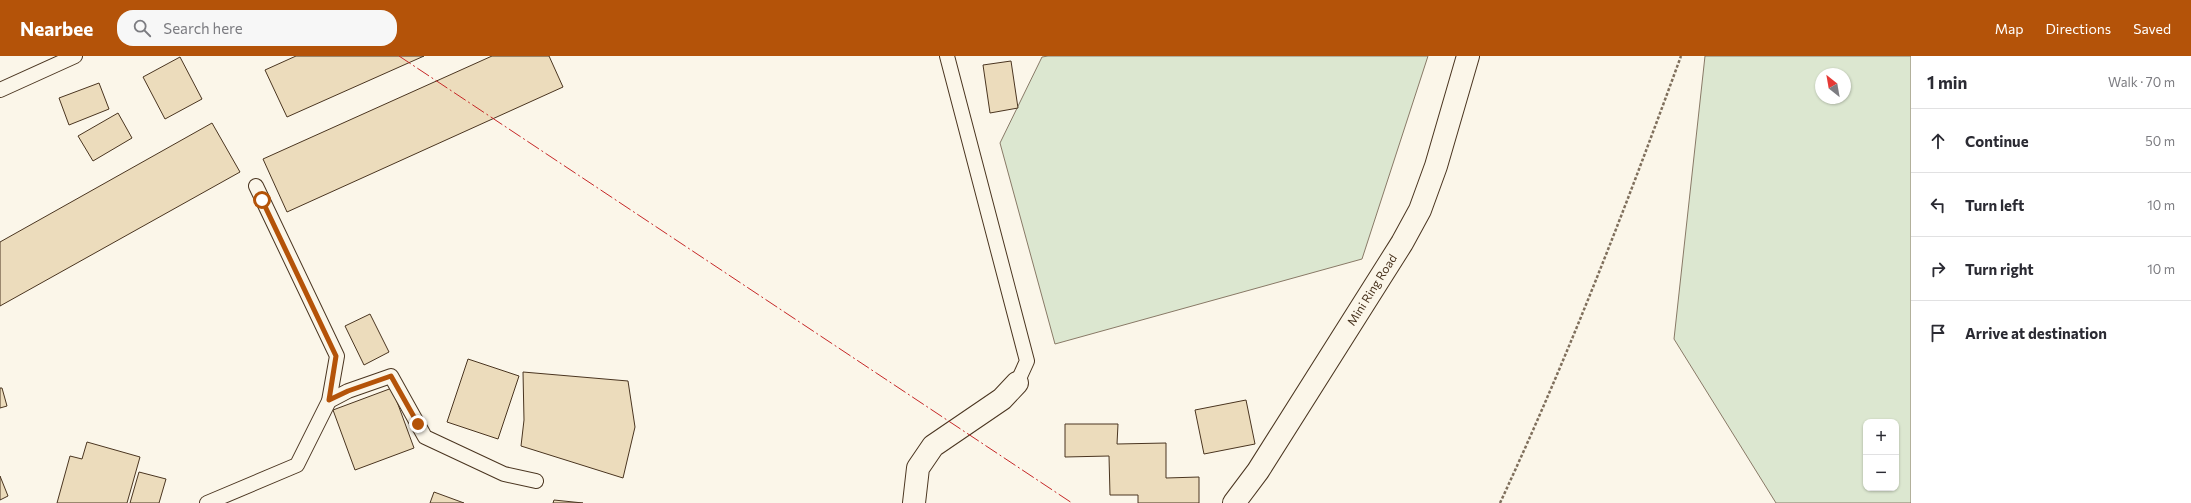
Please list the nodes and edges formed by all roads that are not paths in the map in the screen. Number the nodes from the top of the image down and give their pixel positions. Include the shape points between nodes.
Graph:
1 (75, 56) edge
2 (947, 56) edge
3 (1468, 56) edge
4 (0, 90) edge
5 (256, 186) dead end
6 (1017, 383) joint
7 (329, 400) junction
8 (536, 481) dead end
9 (207, 503) edge
10 (914, 503) edge
11 (1234, 503) edge

1 - 4 lane
2 - 6 lane via 1027,361
3 - 11 main road, Mini Ring Road via 1436,166 1420,210 1402,243 1262,464
5 - 7 lane via 336,356
6 - 10 main road via 1002,399 933,446 918,468
7 - 8 lane via 391,376 425,437 504,474
7 - 9 lane via 297,465

